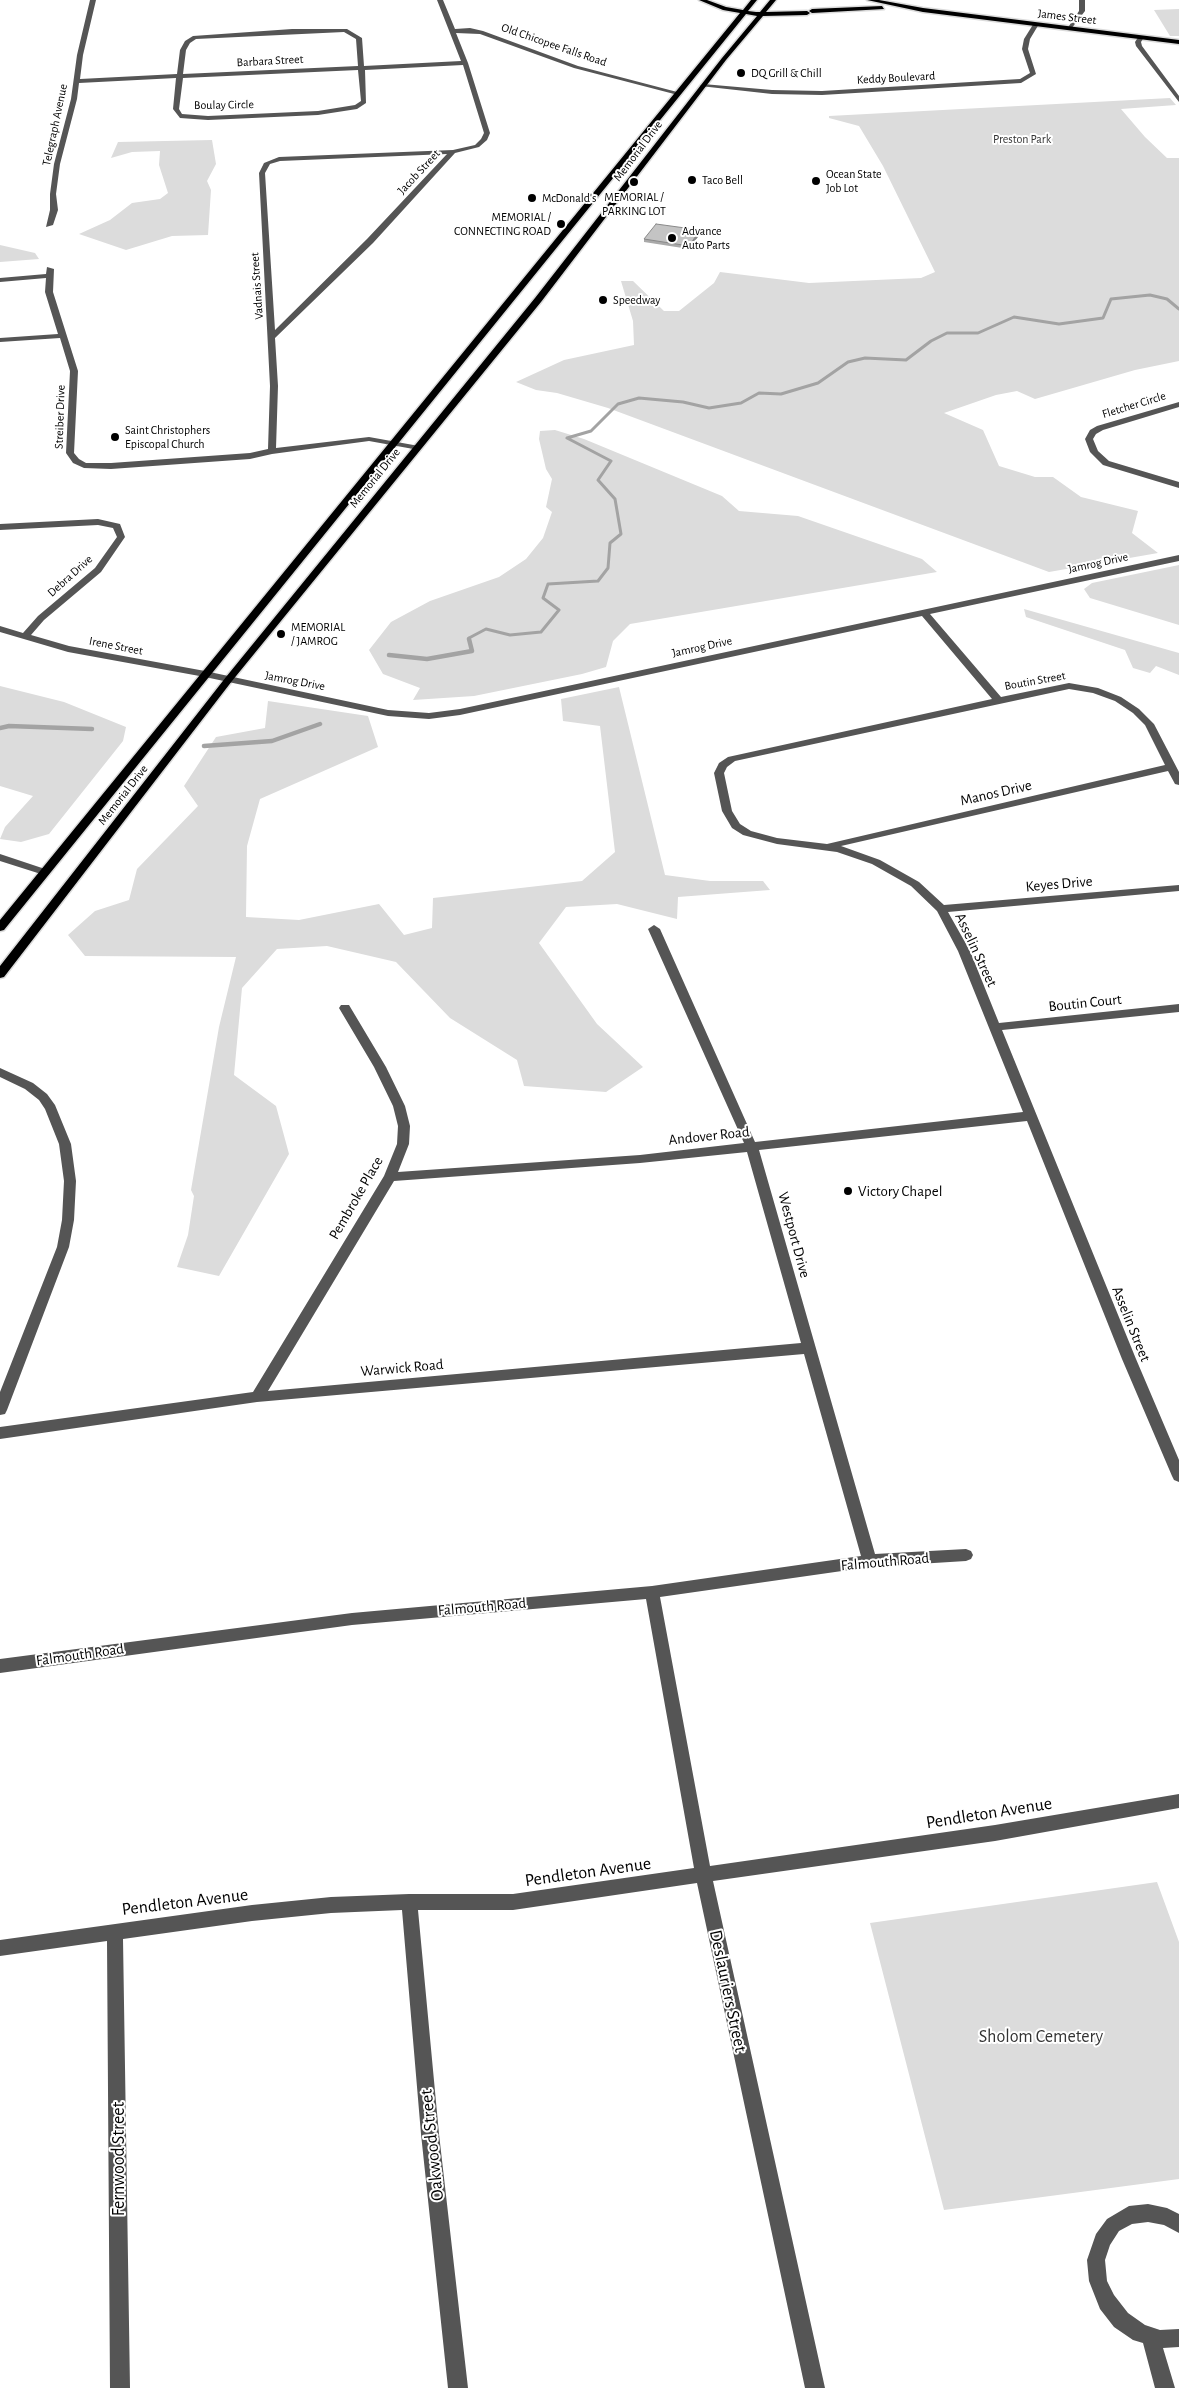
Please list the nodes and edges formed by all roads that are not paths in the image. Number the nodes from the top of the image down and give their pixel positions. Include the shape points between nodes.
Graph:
1 (93, 0) edge
2 (440, 0) edge
3 (754, 0) edge
4 (773, 0) edge
5 (870, 0) edge
6 (1082, 0) edge
7 (705, 1) edge
8 (830, 2) dead end
9 (923, 10) junction
10 (745, 12) junction
11 (809, 12) junction
12 (762, 14) junction
13 (720, 16) dead end
14 (772, 22) dead end
15 (724, 23) dead end
16 (1036, 24) junction
17 (761, 26) dead end
18 (1069, 28) junction
19 (452, 31) junction
20 (744, 35) junction
21 (724, 37) junction
22 (1141, 38) junction
23 (1179, 42) edge
24 (465, 63) junction
25 (363, 67) junction
26 (180, 76) junction
27 (76, 81) junction
28 (703, 86) junction
29 (678, 93) junction
30 (1179, 100) edge
31 (453, 152) junction
32 (617, 184) junction
33 (50, 225) dead end
34 (0, 280) edge
35 (62, 336) junction
36 (272, 337) junction
37 (0, 340) edge
38 (1179, 404) edge
39 (1160, 410) junction
40 (1179, 415) edge
41 (392, 444) junction
42 (416, 448) junction
43 (272, 452) junction
44 (1179, 485) edge
45 (0, 527) edge
46 (1179, 558) edge
47 (924, 613) junction
48 (0, 629) edge
49 (25, 637) junction
50 (205, 674) junction
51 (229, 679) junction
52 (999, 700) junction
53 (1171, 767) junction
54 (1179, 782) edge
55 (828, 846) junction
56 (0, 857) edge
57 (44, 872) junction
58 (1179, 888) edge
59 (941, 909) junction
60 (0, 927) edge
61 (654, 929) dead end
62 (0, 974) edge
63 (345, 1008) dead end
64 (1179, 1008) edge
65 (994, 1028) junction
66 (0, 1072) edge
67 (1030, 1116) junction
68 (752, 1148) junction
69 (390, 1177) junction
70 (808, 1348) junction
71 (257, 1397) junction
72 (0, 1410) edge
73 (0, 1433) edge
74 (1179, 1476) edge
75 (966, 1555) dead end
76 (870, 1561) junction
77 (652, 1592) junction
78 (0, 1666) edge
79 (1179, 1801) edge
80 (704, 1876) junction
81 (409, 1902) junction
82 (115, 1931) junction
83 (0, 1948) edge
84 (1179, 2224) edge
85 (1150, 2336) junction
86 (1179, 2338) edge
87 (120, 2388) edge
88 (458, 2388) edge
89 (815, 2388) edge
90 (1165, 2388) edge

1 - 27 street, Telegraph Avenue
2 - 19 street, Jacob Street
3 - 10 main road, Memorial Drive
4 - 12 main road, Memorial Drive
5 - 9 main road, James Street
6 - 18 street via 1082,11
7 - 10 main road
7 - 13 main road
8 - 11 main road
9 - 11 main road, James Street via 864,8
9 - 16 main road, James Street
10 - 12 main road
10 - 21 main road, Memorial Drive
11 - 12 main road
11 - 14 main road
12 - 20 main road, Memorial Drive
15 - 21 main road
16 - 18 main road, James Street
16 - 28 street, Keddy Boulevard via 1025,49 1033,74 1021,81 832,92 772,92
17 - 20 main road
18 - 22 main road, James Street
19 - 24 street, Jacob Street
19 - 29 street, Old Chicopee Falls Road via 481,32 576,67
20 - 28 main road, Memorial Drive
21 - 29 main road, Memorial Drive
22 - 23 main road, James Street
22 - 30 street via 1139,46
24 - 25 street, Barbara Street
24 - 31 street, Jacob Street via 486,133 477,146
25 - 26 street, Barbara Street
25 - 26 street, Boulay Circle via 359,38 352,33 292,31 195,37 183,50
25 - 26 street, Boulay Circle via 364,102 357,107 279,115 180,116 176,109
26 - 27 street, Barbara Street
27 - 33 street, Telegraph Avenue via 57,164
28 - 32 main road, Memorial Drive
29 - 32 main road, Memorial Drive
31 - 36 street, Jacob Street via 370,241
31 - 36 street, Vadnais Street via 299,158 267,163 261,183
32 - 41 main road, Memorial Drive
32 - 42 main road, Memorial Drive via 538,300
34 - 35 street, Streiber Drive via 49,272 49,292
35 - 37 street
35 - 43 street, Streiber Drive via 74,370 70,452 76,461 84,465 111,466
36 - 43 street, Vadnais Street
38 - 39 street, Fletcher Circle
39 - 40 street
39 - 44 street, Fletcher Circle via 1100,428 1091,435 1090,442 1094,452 1106,463
41 - 42 street
41 - 43 street via 369,439
41 - 50 main road, Memorial Drive
42 - 51 main road, Memorial Drive
45 - 49 street, Debra Drive via 98,522 117,526 121,537 98,570 41,618
46 - 47 street, Jamrog Drive
47 - 51 street, Jamrog Drive via 429,716 388,713
47 - 52 street
48 - 49 street, Irene Street
49 - 50 street, Irene Street via 68,649
50 - 51 street, Irene Street
50 - 57 main road, Memorial Drive
51 - 62 main road, Memorial Drive
52 - 53 street, Boutin Street via 1069,686 1103,693 1125,703 1144,719
52 - 55 street, Asselin Street via 738,758 723,766 719,773 727,811 740,830 764,838
53 - 54 street, Boutin Street
53 - 55 street, Manos Drive
55 - 59 street, Asselin Street via 852,852 890,869 915,884
56 - 57 street
57 - 60 main road, Memorial Drive
58 - 59 street, Keyes Drive
59 - 65 street, Asselin Street via 964,951
61 - 68 street, Westport Drive
63 - 69 street, Pembroke Place via 380,1067 402,1117 403,1144
64 - 65 street, Boutin Court
65 - 67 street, Asselin Street
66 - 72 street via 29,1086 51,1108 65,1144 70,1194 66,1234 55,1272
67 - 68 street, Andover Road
67 - 74 street, Asselin Street
68 - 69 street, Andover Road
68 - 70 street, Westport Drive
69 - 71 street, Pembroke Place
70 - 71 street, Warwick Road
70 - 76 street, Westport Drive
71 - 73 street, Warwick Road
75 - 76 street, Falmouth Road
76 - 77 street, Falmouth Road
77 - 78 street, Falmouth Road via 352,1619
77 - 80 street, Deslauriers Street
79 - 80 street, Pendleton Avenue via 995,1833
80 - 81 street, Pendleton Avenue via 513,1902
80 - 89 street, Deslauriers Street
81 - 82 street, Pendleton Avenue via 331,1905
81 - 88 street, Oakwood Street
82 - 83 street, Pendleton Avenue
82 - 87 street, Fernwood Street
84 - 85 street via 1167,2217 1148,2213 1129,2215 1113,2225 1102,2240 1096,2260 1098,2281 1107,2302 1121,2320
85 - 86 street
85 - 90 street

